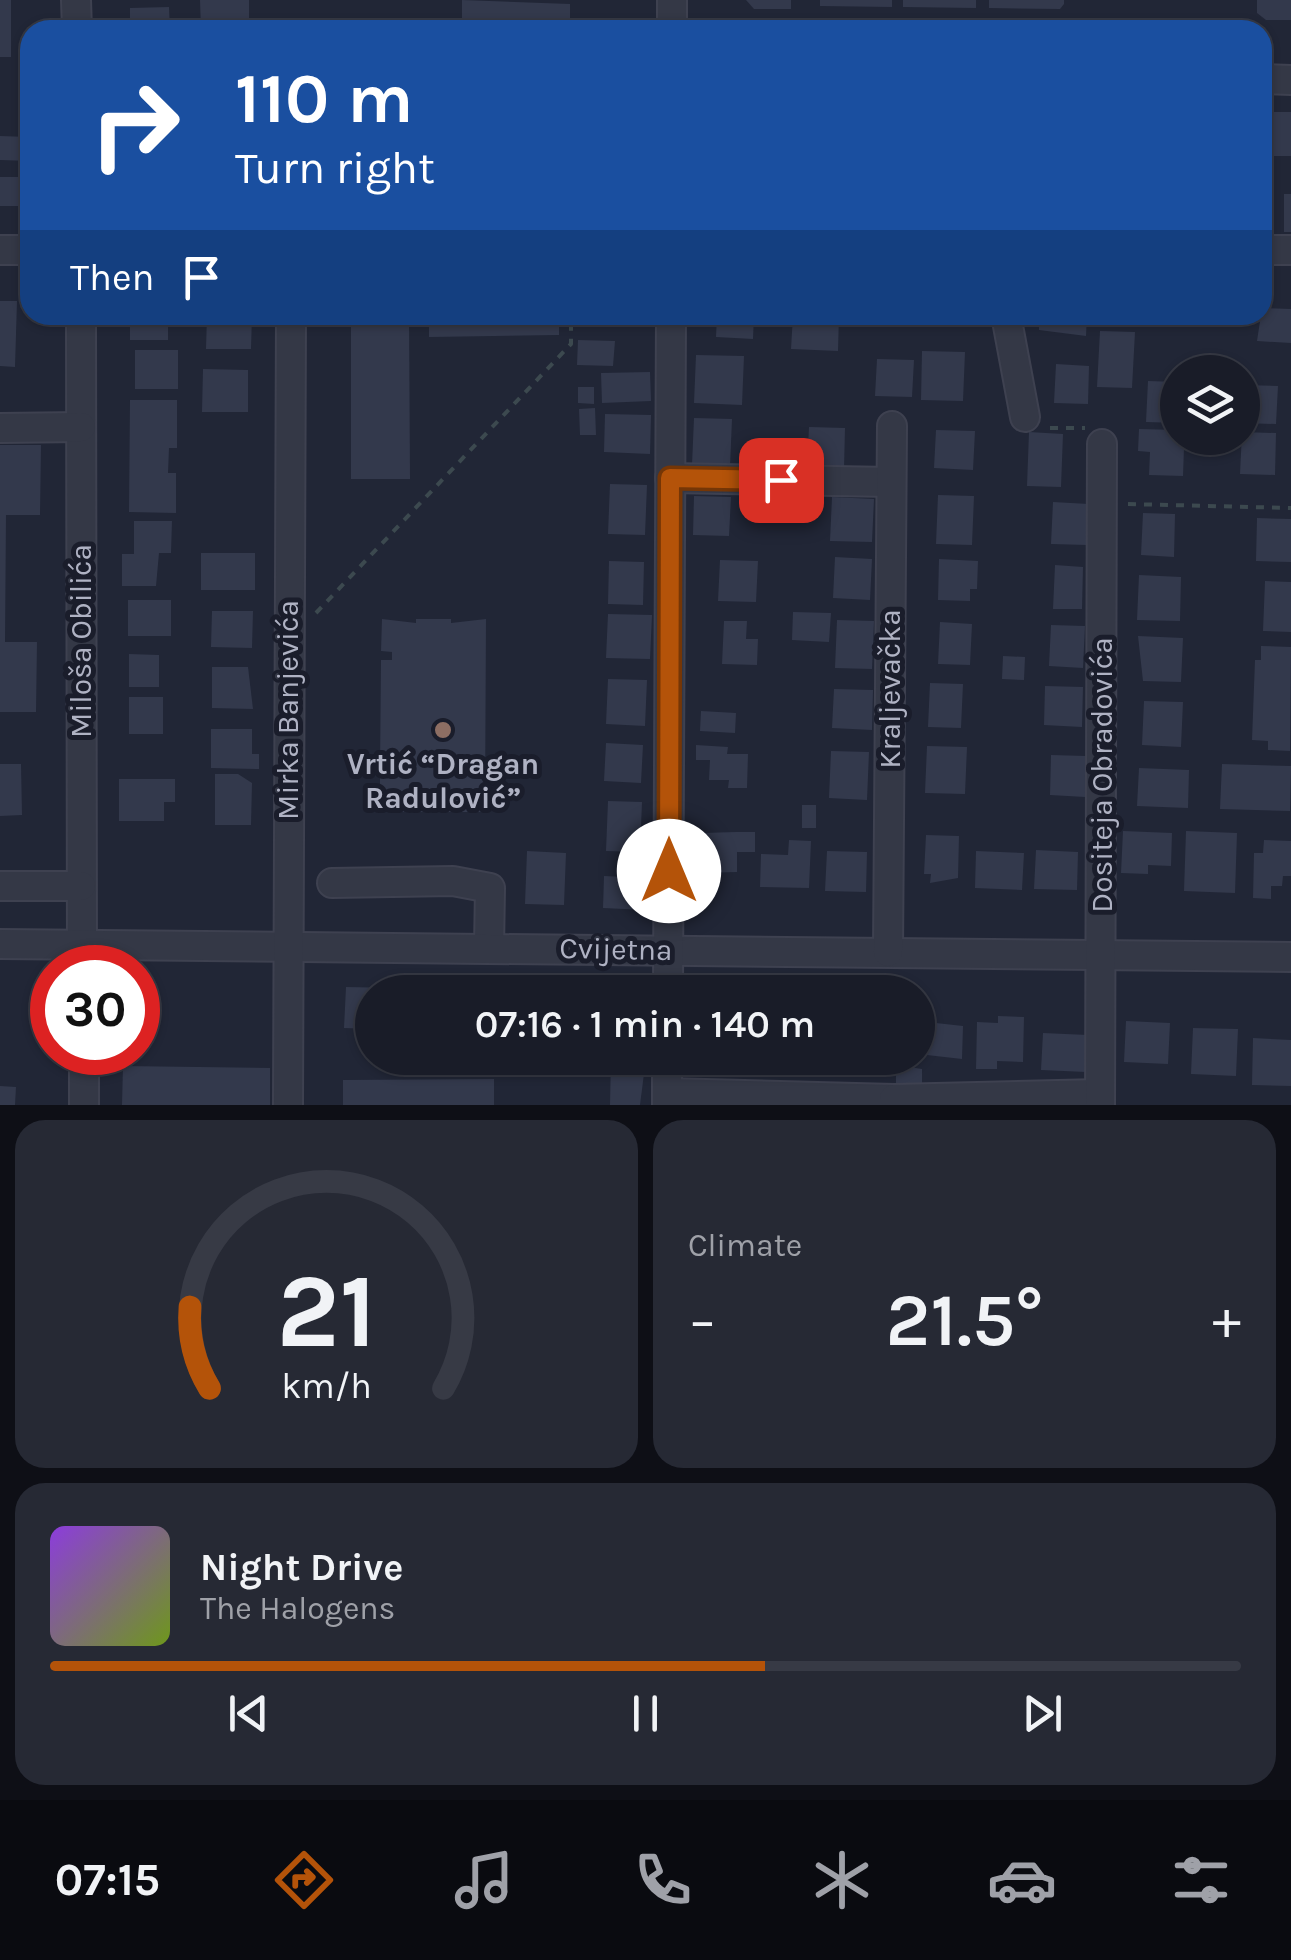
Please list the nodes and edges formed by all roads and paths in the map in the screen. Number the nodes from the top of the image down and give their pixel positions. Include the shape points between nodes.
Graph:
1 (81, 325) edge
2 (291, 325) edge
3 (571, 325) edge
4 (671, 325) edge
5 (1008, 325) edge
6 (1025, 417) joint
7 (892, 426) dead end
8 (81, 427) junction
9 (0, 428) edge
10 (1102, 444) joint
11 (670, 478) junction
12 (892, 482) junction
13 (1104, 504) junction
14 (1291, 508) edge
15 (287, 644) junction
16 (332, 883) dead end
17 (0, 886) edge
18 (80, 886) junction
19 (0, 944) edge
20 (81, 945) edge
21 (289, 946) junction
22 (30, 948) edge
23 (489, 948) junction
24 (669, 950) junction
25 (160, 952) edge
26 (888, 952) junction
27 (1100, 955) junction
28 (1291, 957) edge
29 (668, 975) edge
30 (84, 1075) edge
31 (667, 1099) edge
32 (1100, 1100) edge
33 (894, 1102) edge
34 (84, 1105) edge
35 (288, 1105) edge

1 - 8 street, Miloša Obilića
2 - 15 street, Mirka Banjevića
3 - 15 path via 572,344
4 - 11 street
5 - 6 street
6 - 10 path via 1034,427 1095,428
7 - 12 street, Kraljevačka
8 - 9 street
8 - 18 street, Miloša Obilića
10 - 13 street, Dositeja Obradovića
11 - 12 street
11 - 24 street
12 - 26 street, Kraljevačka
13 - 14 path
13 - 27 street, Dositeja Obradovića
15 - 21 street, Mirka Banjevića
16 - 23 street via 454,881 490,888
17 - 18 street
18 - 20 street, Miloša Obilića
19 - 22 street, Cvijetna
21 - 23 street, Cvijetna
21 - 25 street, Cvijetna
21 - 35 street, Mirka Banjevića
23 - 24 street, Cvijetna
24 - 26 street, Cvijetna
24 - 29 street
26 - 27 street, Cvijetna
27 - 28 street, Cvijetna
27 - 32 street, Dositeja Obradovića
30 - 34 street
31 - 33 street
32 - 33 street

